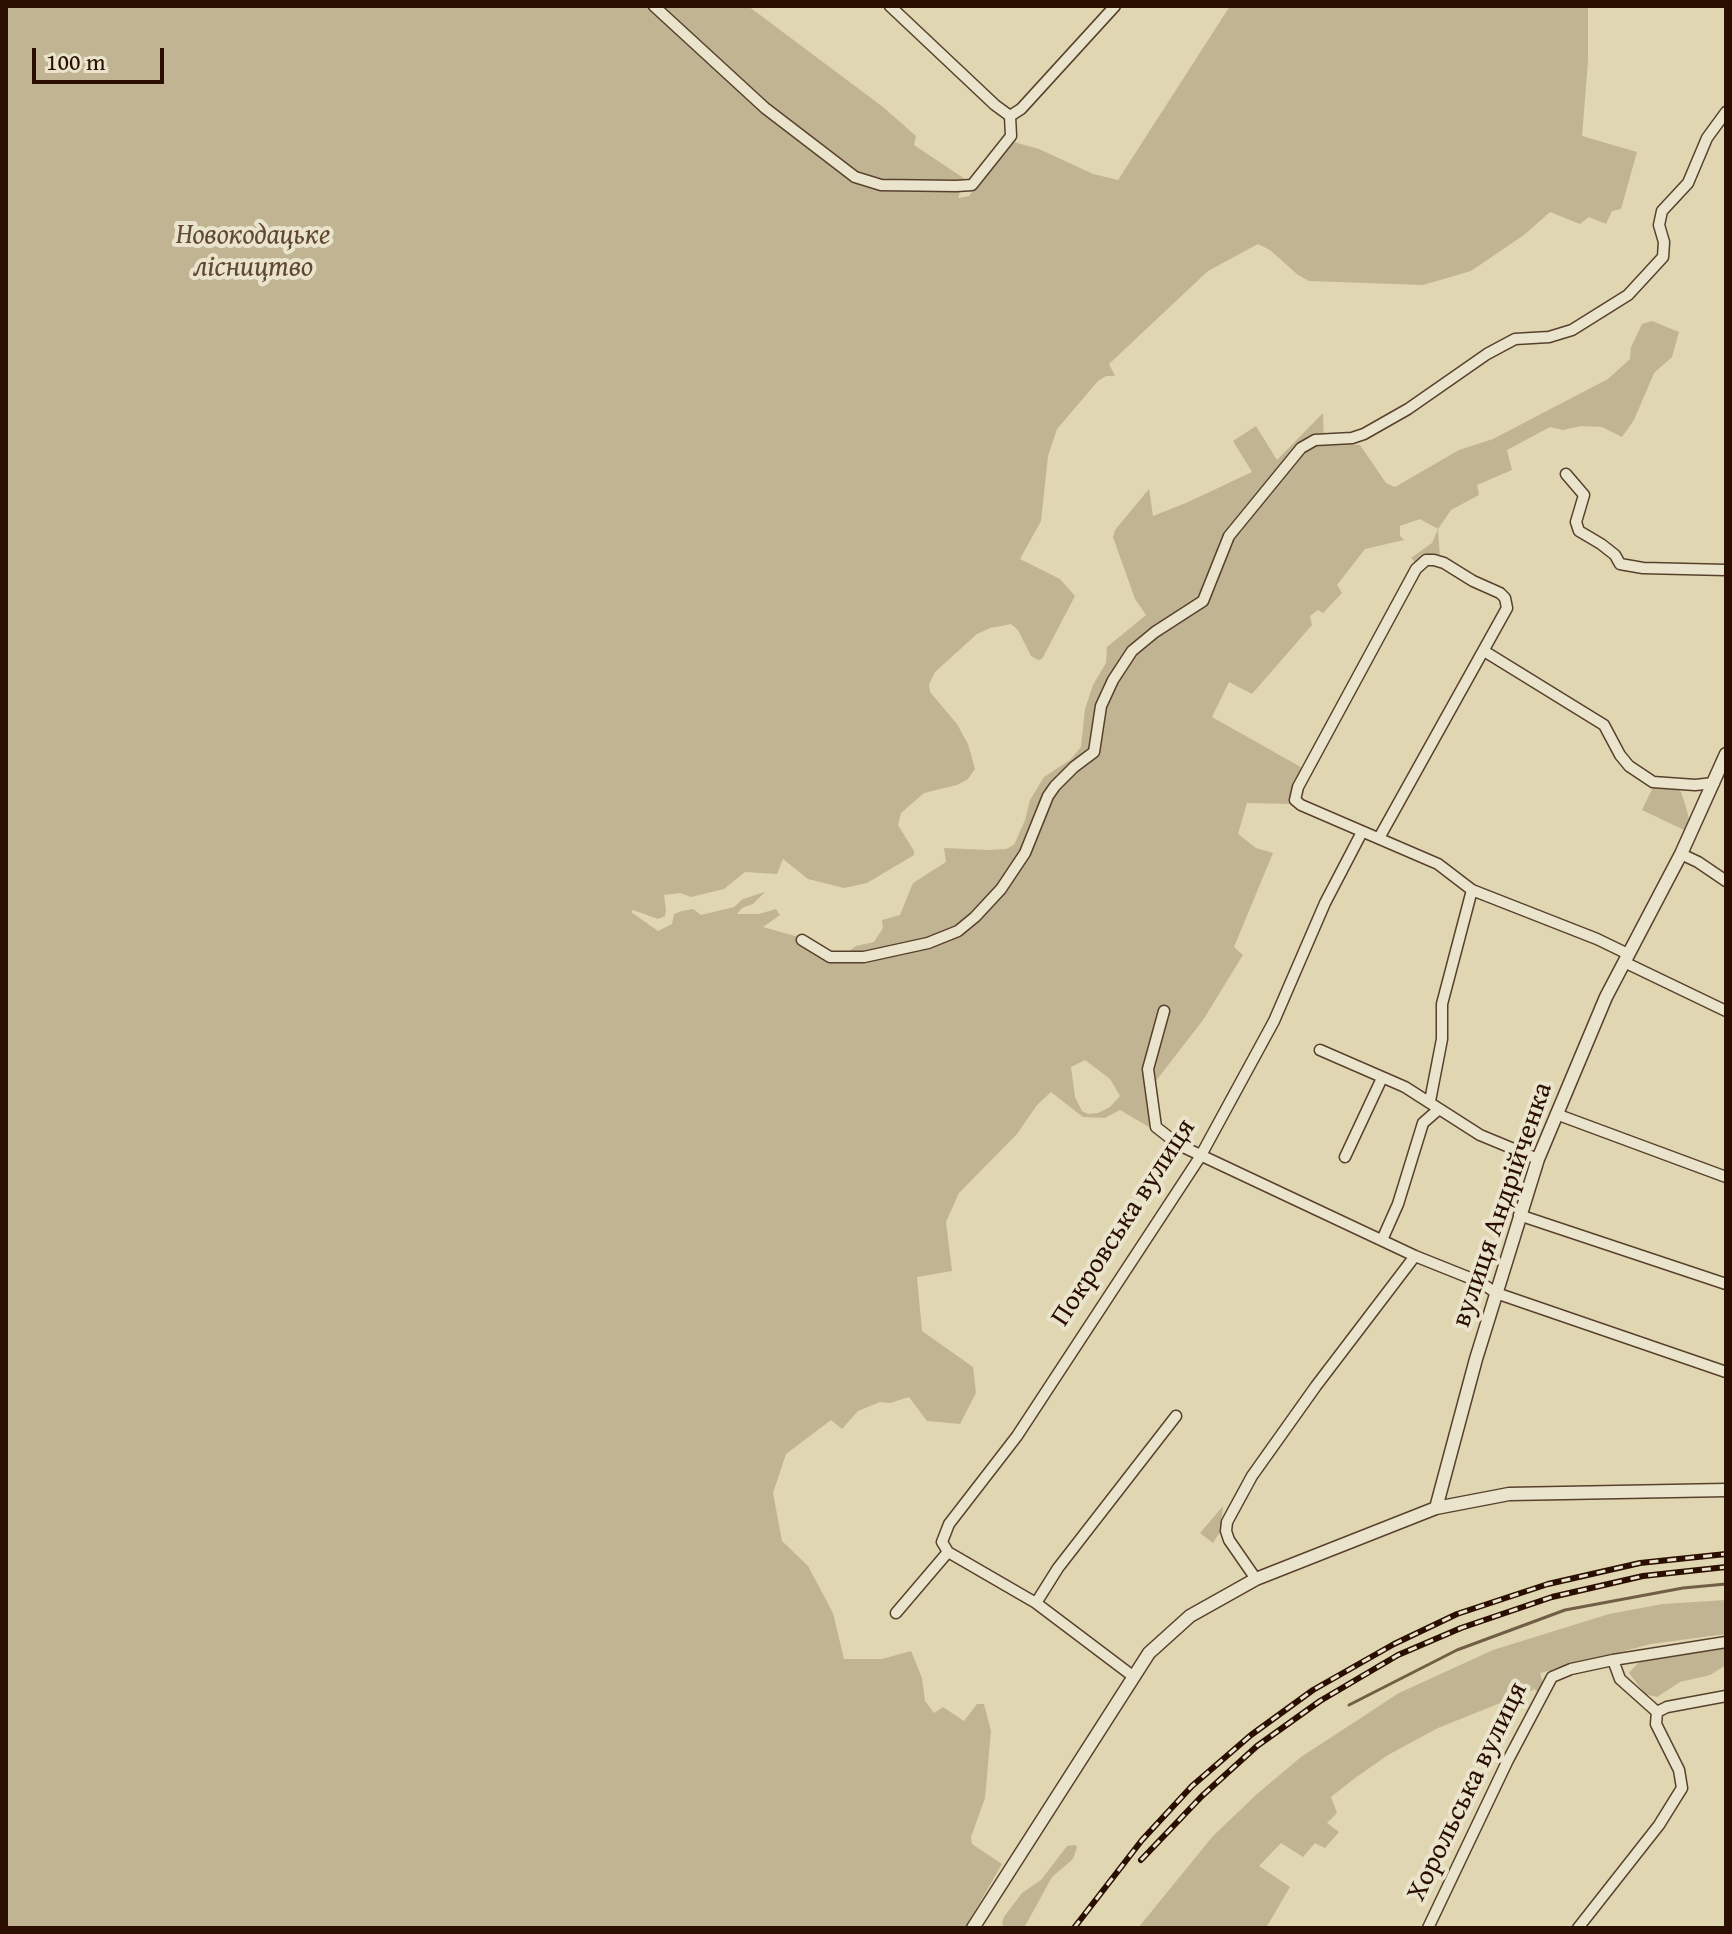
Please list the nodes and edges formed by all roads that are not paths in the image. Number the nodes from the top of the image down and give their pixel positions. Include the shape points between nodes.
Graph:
1 (654, 6) edge
2 (890, 6) edge
3 (1115, 6) edge
4 (1726, 112) edge
5 (1010, 116) junction
6 (1566, 474) dead end
7 (1726, 570) edge
8 (1484, 651) junction
9 (1726, 754) edge
10 (1714, 783) junction
11 (1362, 832) junction
12 (1379, 838) junction
13 (1681, 854) junction
14 (1726, 881) edge
15 (1472, 890) junction
16 (802, 940) dead end
17 (1626, 958) junction
18 (1164, 1011) dead end
19 (1726, 1011) edge
20 (1320, 1050) dead end
21 (1382, 1078) junction
22 (1430, 1101) junction
23 (1439, 1109) junction
24 (1556, 1114) junction
25 (1200, 1157) junction
26 (1345, 1157) dead end
27 (1538, 1159) junction
28 (1726, 1177) edge
29 (1519, 1215) junction
30 (1382, 1240) junction
31 (1415, 1256) junction
32 (1726, 1284) edge
33 (1496, 1293) junction
34 (1726, 1372) edge
35 (1176, 1416) dead end
36 (1726, 1490) edge
37 (1436, 1508) junction
38 (948, 1552) junction
39 (1256, 1579) junction
40 (1036, 1603) junction
41 (896, 1613) dead end
42 (1726, 1642) edge
43 (1613, 1660) junction
44 (1134, 1677) junction
45 (1726, 1696) edge
46 (1657, 1712) junction
47 (973, 1928) edge
48 (1428, 1928) edge
49 (1578, 1928) edge

1 - 5 street via 765,108 855,177 881,185 972,185 1011,136
2 - 5 street
3 - 5 street
4 - 16 street via 1707,138 1688,183 1662,211 1663,257 1628,295 1572,330 1515,339 1364,434 1315,440 1301,448 1229,536 1203,601 1132,651 1101,706 1094,752 1055,786 1025,853 975,917 958,931 928,943 864,957 830,957
6 - 7 street via 1583,491 1579,531 1608,549 1620,564
8 - 10 street via 1604,725 1629,766 1653,782
8 - 11 street via 1507,608 1503,595 1444,563 1426,560 1416,569 1298,787 1295,800
8 - 12 street
9 - 10 street, вулиця Андрійченка
10 - 13 street, вулиця Андрійченка
11 - 12 street
11 - 25 street, Покровська вулиця via 1274,1021
12 - 15 street via 1438,864
13 - 14 street
13 - 17 street, вулиця Андрійченка
15 - 17 street via 1597,939
15 - 22 street via 1442,1004 1442,1039
17 - 19 street
17 - 24 street, вулиця Андрійченка
18 - 25 street via 1148,1069 1156,1127
20 - 21 street
21 - 22 street
21 - 26 street
22 - 23 street
23 - 27 street via 1480,1135
23 - 30 street via 1423,1123
24 - 27 street, вулиця Андрійченка
24 - 28 street
25 - 30 street
25 - 38 street, Покровська вулиця via 1017,1436 949,1524 942,1542
27 - 29 street, вулиця Андрійченка
29 - 32 street
29 - 33 street, вулиця Андрійченка
30 - 31 street
31 - 33 street
31 - 39 street via 1252,1476 1227,1522 1229,1540
33 - 34 street
33 - 37 street, вулиця Андрійченка
35 - 40 street
36 - 37 street via 1509,1494
37 - 39 street
38 - 40 street
38 - 41 street, Покровська вулиця
39 - 44 street via 1190,1616 1149,1653
40 - 44 street
42 - 43 street
43 - 46 street via 1620,1679
43 - 48 street, Хорольська вулиця via 1552,1677
44 - 47 street
45 - 46 street
46 - 49 street via 1656,1724 1682,1788

